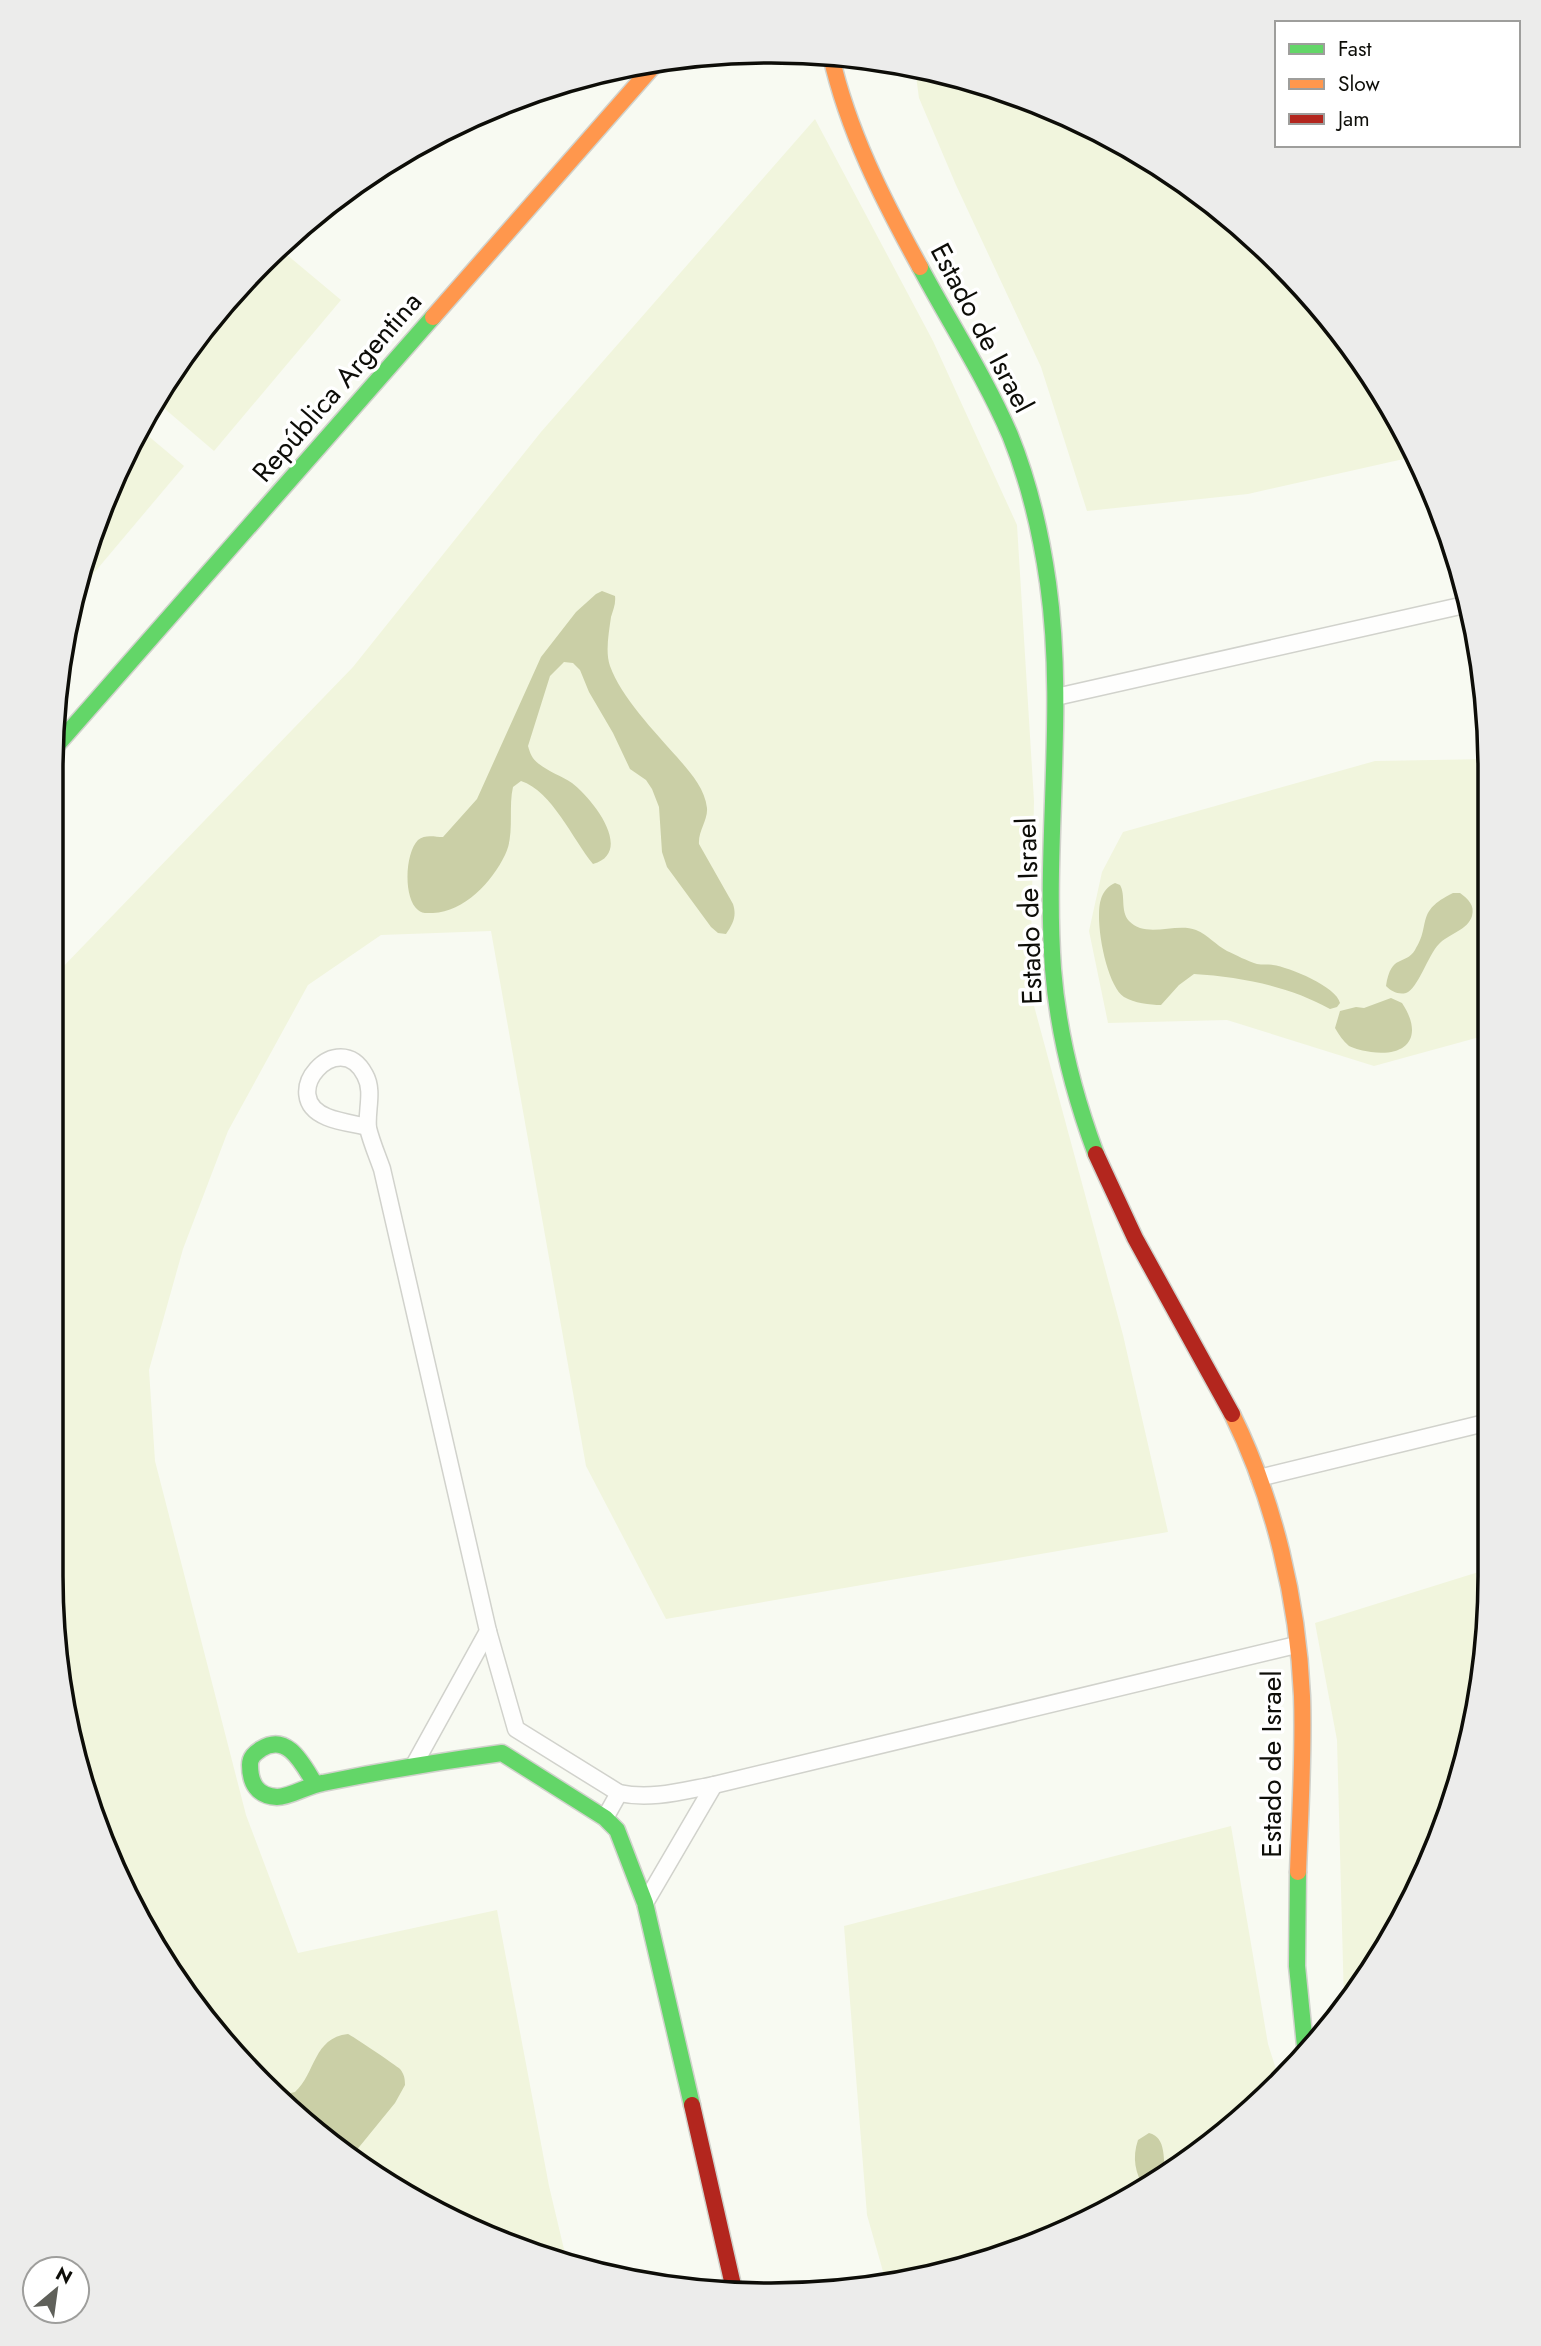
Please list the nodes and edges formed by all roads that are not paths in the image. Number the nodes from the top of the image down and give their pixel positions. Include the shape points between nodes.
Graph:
1 (833, 66) edge
2 (647, 74) edge
3 (1458, 606) edge
4 (1056, 697) junction
5 (64, 737) edge
6 (368, 1127) junction
7 (1478, 1425) edge
8 (1259, 1478) junction
9 (488, 1631) junction
10 (1296, 1645) junction
11 (516, 1728) junction
12 (502, 1753) junction
13 (414, 1765) junction
14 (315, 1784) dead end
15 (714, 1785) junction
16 (619, 1793) junction
17 (605, 1818) junction
18 (645, 1902) junction
19 (1303, 2041) edge
20 (732, 2281) edge

1 - 4 street, Estado de Israel via 842,102 869,165 1012,438 1048,581
2 - 5 street, República Argentina
3 - 4 street
4 - 8 street, Estado de Israel via 1053,963 1074,1084 1103,1172 1242,1434
6 - 6 street via 369,1089 363,1071 348,1060 329,1059 320,1064 313,1072 310,1102 326,1117
6 - 9 street via 382,1169
7 - 8 street
8 - 10 street, Estado de Israel via 1289,1591
9 - 11 street
9 - 13 street
10 - 15 street
10 - 19 street, Estado de Israel via 1302,1724 1296,1956
11 - 12 street
11 - 16 street
12 - 13 street
12 - 17 street
13 - 14 street
15 - 16 street via 637,1797
15 - 18 street
16 - 17 street
17 - 18 street via 617,1830
18 - 20 street

